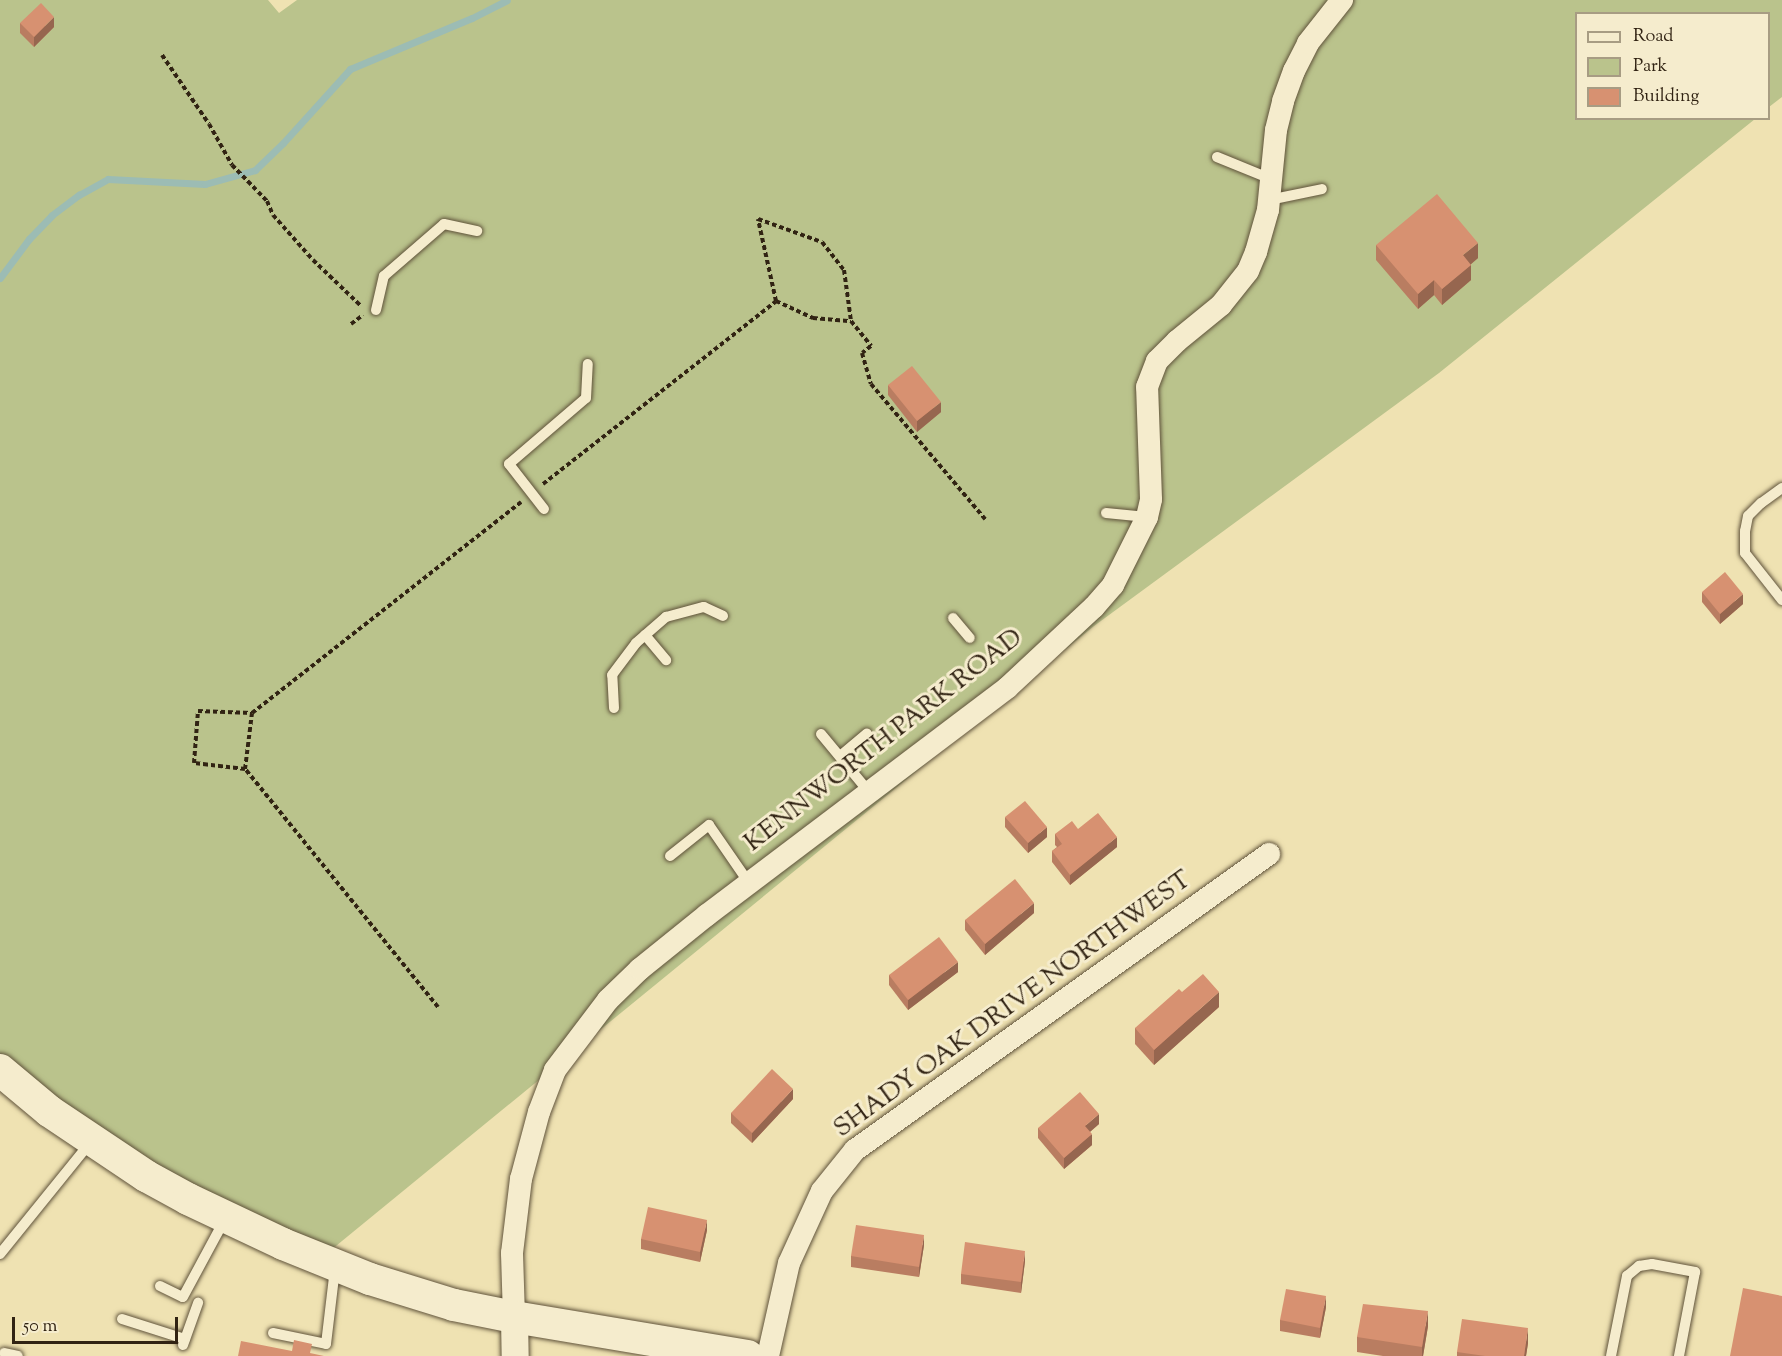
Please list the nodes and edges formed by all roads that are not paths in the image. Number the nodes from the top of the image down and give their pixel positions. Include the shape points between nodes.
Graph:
1 (1342, 0) edge
2 (1217, 157) dead end
3 (1322, 189) dead end
4 (1270, 190) junction
5 (477, 231) dead end
6 (376, 310) dead end
7 (588, 364) dead end
8 (1782, 488) edge
9 (544, 508) dead end
10 (1106, 513) dead end
11 (1147, 517) junction
12 (1782, 600) edge
13 (723, 616) dead end
14 (953, 618) dead end
15 (645, 635) junction
16 (970, 638) dead end
17 (666, 660) dead end
18 (614, 708) dead end
19 (867, 733) dead end
20 (821, 734) dead end
21 (840, 756) junction
22 (869, 792) junction
23 (1269, 854) dead end
24 (670, 856) dead end
25 (749, 883) junction
26 (0, 1070) edge
27 (92, 1140) junction
28 (225, 1217) junction
29 (0, 1254) edge
30 (336, 1265) junction
31 (160, 1286) dead end
32 (198, 1303) dead end
33 (514, 1317) junction
34 (122, 1319) dead end
35 (273, 1333) dead end
36 (4, 1353) dead end
37 (18, 1356) edge
38 (515, 1356) edge
39 (748, 1356) edge
40 (768, 1356) edge
41 (1611, 1356) edge
42 (1679, 1356) edge

1 - 4 street, KENNWORTH PARK ROAD via 1308,43 1294,71 1276,130
2 - 4 lane
3 - 4 lane
4 - 11 street, KENNWORTH PARK ROAD via 1256,252 1235,289 1157,361 1147,387 1152,477
5 - 6 lane via 444,224 384,276
7 - 9 lane via 586,398 509,464
8 - 12 lane via 1748,516 1745,553
10 - 11 lane
11 - 22 street, KENNWORTH PARK ROAD via 1113,585 1094,607 1007,688
13 - 15 lane via 704,607 666,617
14 - 16 lane
15 - 17 lane
15 - 18 lane via 612,675
19 - 21 lane
20 - 21 lane
21 - 22 lane
22 - 25 street, KENNWORTH PARK ROAD
23 - 40 street, SHADY OAK DRIVE NORTHWEST via 855,1150 822,1191 789,1263
24 - 25 lane via 709,825
25 - 33 street, KENNWORTH PARK ROAD via 640,969 608,1000 555,1070 521,1179 512,1253
26 - 27 main road
27 - 28 main road via 146,1176
27 - 29 lane
28 - 30 main road
28 - 31 lane via 183,1297
30 - 33 main road via 454,1305
30 - 35 lane via 326,1344
32 - 34 lane via 184,1342
33 - 38 street
33 - 39 main road
36 - 37 lane
41 - 42 lane via 1627,1276 1639,1266 1652,1264 1695,1272

